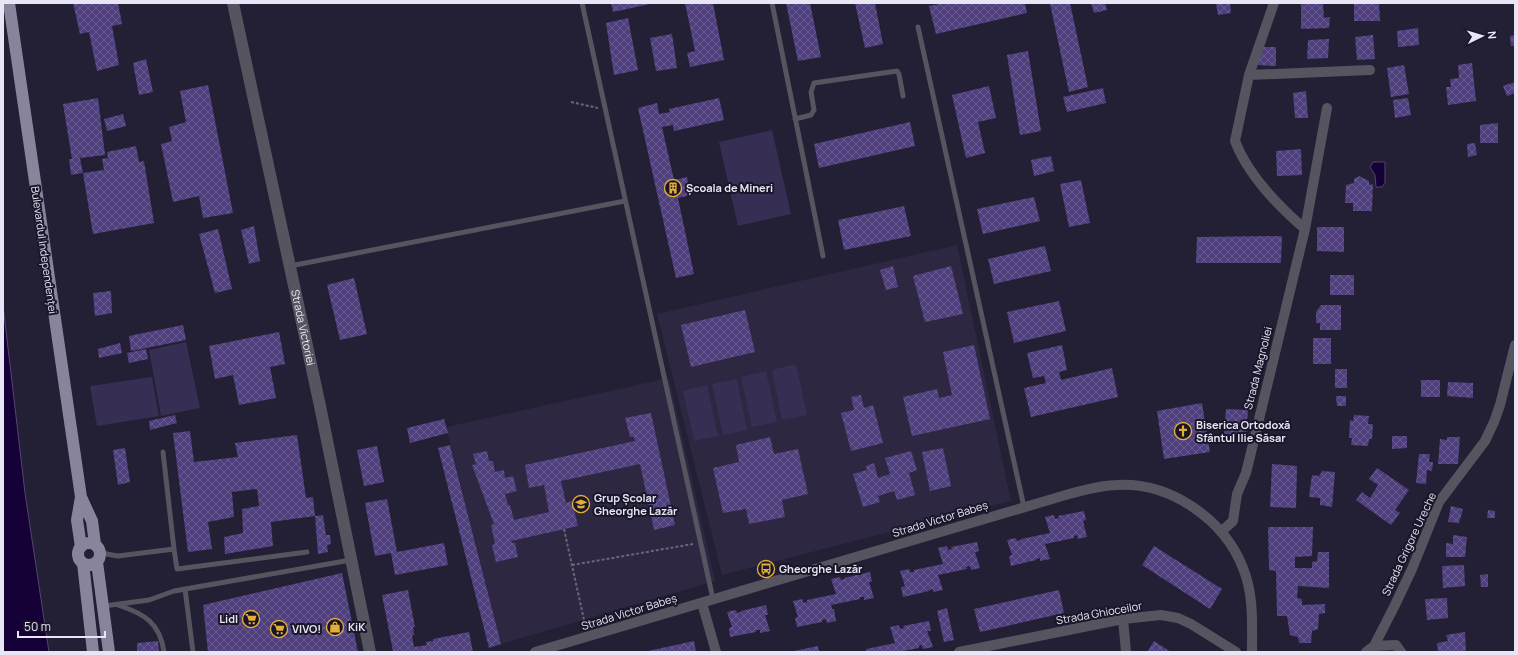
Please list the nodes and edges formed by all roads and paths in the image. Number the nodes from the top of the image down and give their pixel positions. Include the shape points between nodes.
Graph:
1 (9, 3) edge
2 (233, 3) edge
3 (582, 3) edge
4 (772, 3) edge
5 (1274, 3) edge
6 (918, 27) dead end
7 (1370, 70) dead end
8 (1249, 75) junction
9 (903, 96) dead end
10 (572, 102) dead end
11 (1327, 108) dead end
12 (605, 110) junction
13 (795, 119) junction
14 (625, 201) junction
15 (1305, 229) junction
16 (823, 256) dead end
17 (289, 267) junction
18 (1515, 345) edge
19 (163, 452) dead end
20 (81, 498) junction
21 (1024, 507) junction
22 (564, 529) dead end
23 (1222, 532) junction
24 (700, 543) junction
25 (81, 547) junction
26 (174, 549) junction
27 (307, 552) dead end
28 (97, 553) junction
29 (352, 560) junction
30 (83, 563) junction
31 (572, 565) junction
32 (185, 589) junction
33 (713, 599) junction
34 (702, 603) junction
35 (118, 604) junction
36 (102, 606) junction
37 (1123, 619) junction
38 (584, 620) dead end
39 (1370, 649) edge
40 (93, 652) edge
41 (109, 652) edge
42 (164, 652) edge
43 (193, 652) edge
44 (370, 652) edge
45 (535, 652) edge
46 (716, 652) edge
47 (959, 652) edge
48 (1126, 652) edge
49 (1236, 652) edge
50 (1252, 652) edge
51 (1401, 652) edge

1 - 20 main road, Bulevardul Independenței
2 - 17 street, Strada Victoriei
3 - 12 lane
4 - 13 lane
5 - 8 street
6 - 21 lane
7 - 8 street
8 - 15 street via 1235,141 1238,150 1285,212
9 - 13 lane via 899,74 896,71 814,83 811,92 814,110 811,115
10 - 12 path
11 - 15 street, Strada Magnoliei
12 - 14 lane
13 - 16 lane
14 - 17 lane
14 - 24 lane
15 - 23 street, Strada Magnoliei via 1233,521
17 - 29 street, Strada Victoriei
18 - 39 street, Strada Grigore Ureche via 1494,422 1480,447 1439,502 1412,569
19 - 26 lane
20 - 25 main road, Bulevardul Independenței via 78,520
20 - 28 main road, Bulevardul Independenței via 92,521
21 - 23 street, Strada Victor Babeș via 1096,487 1131,485 1176,497 1200,512
21 - 33 street, Strada Victor Babeș
22 - 31 path
23 - 50 street, Strada Victor Babeș via 1236,552 1248,585
24 - 31 path
24 - 33 lane
25 - 28 main road via 87,543
25 - 30 main road via 78,554
26 - 27 lane via 177,569
26 - 28 lane via 118,556
28 - 30 main road via 89,565
28 - 36 main road, Bulevardul Independenței
29 - 32 lane
29 - 44 street, Strada Victoriei
30 - 40 main road
31 - 38 path
32 - 35 lane via 150,600
32 - 43 lane
33 - 34 street, Strada Victor Babeș
34 - 45 street, Strada Victor Babeș
34 - 46 street
35 - 36 lane
35 - 42 lane via 154,625 162,639
36 - 41 main road, Bulevardul Independenței
37 - 47 street, Strada Ghioceilor
37 - 48 street
37 - 49 street, Strada Ghioceilor via 1161,615 1178,618
39 - 51 street via 1396,645

